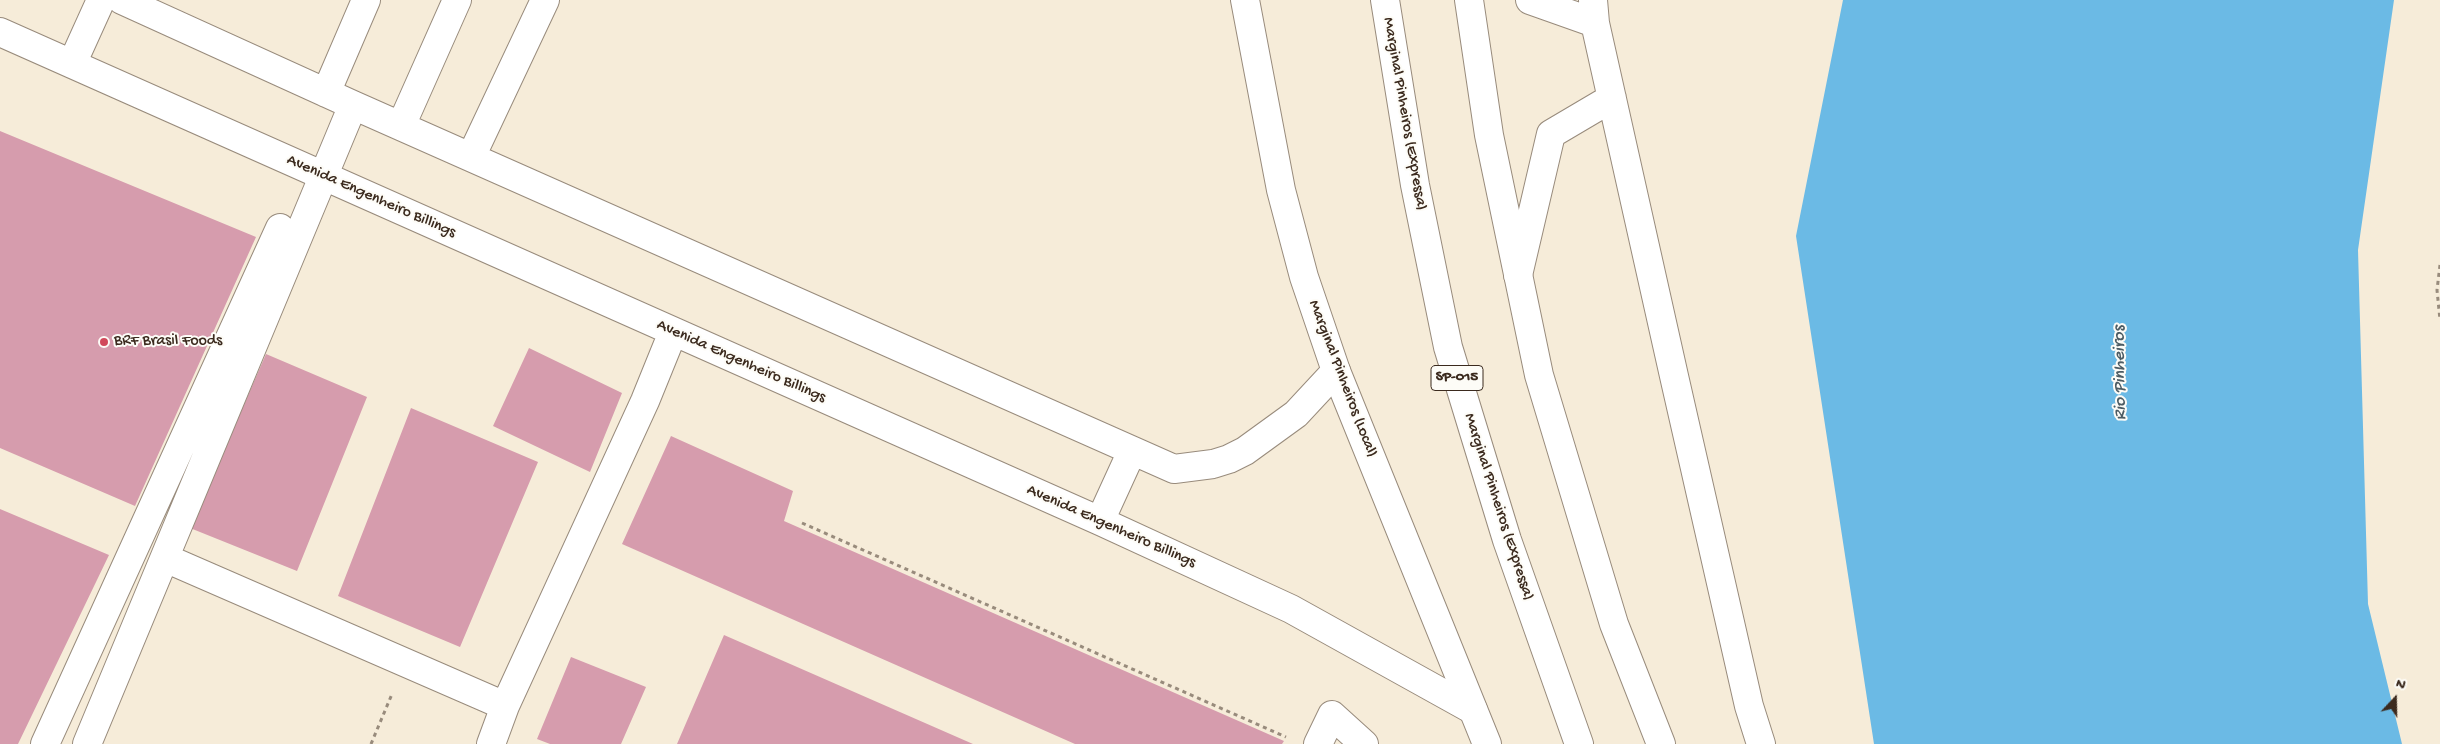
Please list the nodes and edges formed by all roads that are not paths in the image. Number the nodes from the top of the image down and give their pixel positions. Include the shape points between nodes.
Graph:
1 (101, 0) edge
2 (122, 0) edge
3 (366, 0) edge
4 (457, 0) edge
5 (545, 0) edge
6 (1385, 0) edge
7 (1469, 0) edge
8 (1530, 0) edge
9 (1246, 3) edge
10 (1594, 12) edge
11 (0, 32) edge
12 (72, 64) junction
13 (326, 93) junction
14 (1612, 98) junction
15 (353, 105) junction
16 (401, 126) junction
17 (471, 157) junction
18 (323, 176) junction
19 (280, 228) dead end
20 (1518, 275) junction
21 (674, 332) junction
22 (1336, 371) junction
23 (1132, 451) junction
24 (1100, 521) junction
25 (165, 558) junction
26 (505, 706) junction
27 (1473, 710) junction
28 (44, 744) edge
29 (86, 744) edge
30 (491, 744) edge
31 (1318, 744) edge
32 (1364, 744) edge
33 (1487, 744) edge
34 (1578, 744) edge
35 (1661, 744) edge
36 (1762, 744) edge

1 - 12 main road
2 - 13 main road
3 - 13 main road
4 - 16 main road
5 - 17 main road
6 - 34 main road, Marginal Pinheiros (Expressa) / SP-015 via 1415,185 1448,346 1507,540
7 - 20 main road via 1489,135
8 - 10 main road
9 - 22 main road, Marginal Pinheiros (Local) via 1281,190 1304,277
10 - 14 main road
11 - 12 main road, Avenida Engenheiro Billings
12 - 18 main road, Avenida Engenheiro Billings
13 - 15 main road
14 - 20 main road via 1551,134
14 - 36 main road via 1745,686
15 - 16 main road
15 - 18 main road
16 - 17 main road
17 - 23 main road
18 - 21 main road, Avenida Engenheiro Billings
18 - 25 main road
19 - 28 main road
20 - 35 main road via 1539,375 1614,624
21 - 24 main road, Avenida Engenheiro Billings
21 - 26 main road
22 - 23 main road via 1296,414 1229,459 1174,469
22 - 27 main road, Marginal Pinheiros (Local)
23 - 24 main road
24 - 27 main road, Avenida Engenheiro Billings via 1291,609
25 - 26 main road
25 - 29 main road
26 - 30 main road
27 - 33 main road, Marginal Pinheiros (Local)
31 - 32 main road via 1332,715

